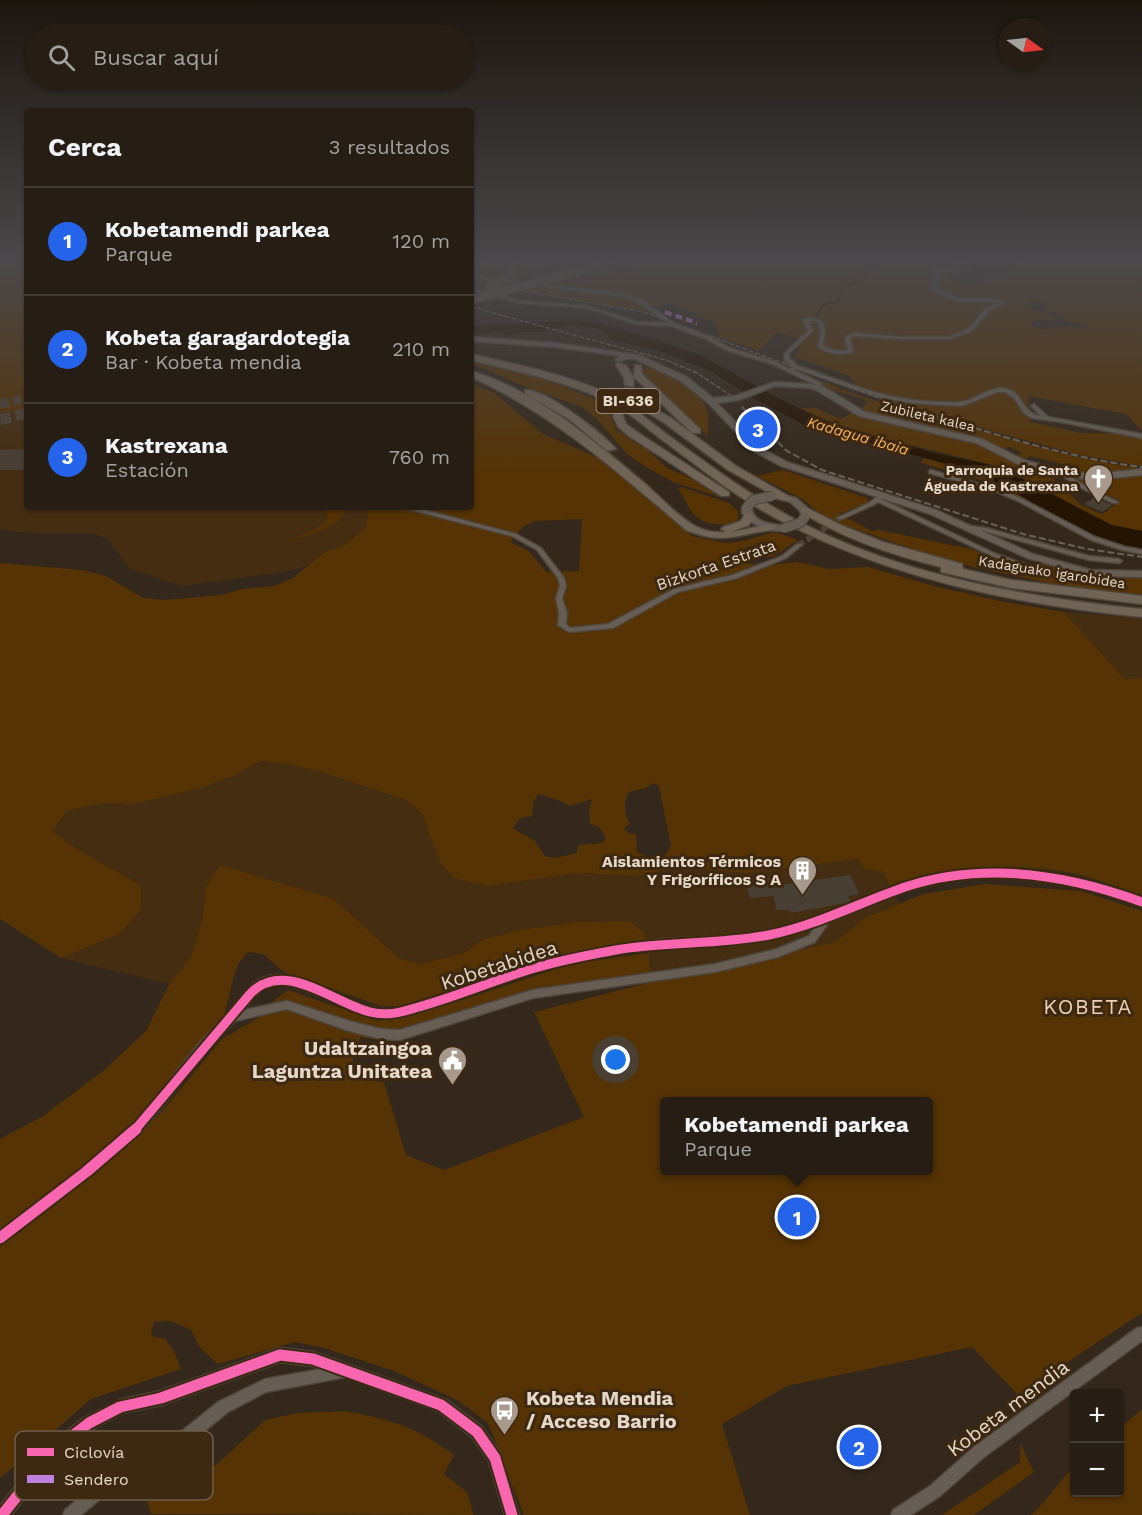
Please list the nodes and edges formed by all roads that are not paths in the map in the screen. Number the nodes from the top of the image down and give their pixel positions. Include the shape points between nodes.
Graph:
1 (691, 332) edge
2 (809, 332) edge
3 (822, 332) edge
4 (967, 332) edge
5 (474, 339) edge
6 (600, 351) junction
7 (474, 353) edge
8 (632, 356) junction
9 (474, 358) edge
10 (620, 363) junction
11 (640, 364) junction
12 (474, 367) edge
13 (793, 369) junction
14 (474, 375) edge
15 (581, 383) junction
16 (630, 385) tunnel mouth
17 (817, 387) junction
18 (511, 388) junction
19 (696, 388) junction
20 (732, 398) junction
21 (711, 401) junction
22 (1053, 413) dead end
23 (618, 416) dead end
24 (726, 417) junction
25 (1047, 418) junction
26 (1142, 436) edge
27 (931, 472) dead end
28 (1142, 472) edge
29 (1061, 473) junction
30 (753, 480) junction
31 (709, 484) junction
32 (786, 498) junction
33 (882, 498) junction
34 (1115, 502) dead end
35 (418, 510) edge
36 (748, 511) junction
37 (805, 513) junction
38 (840, 518) tunnel mouth
39 (777, 527) junction
40 (971, 528) junction
41 (799, 545) tunnel mouth
42 (1142, 552) edge
43 (1119, 561) dead end
44 (1028, 566) dead end
45 (1142, 574) edge
46 (1078, 594) junction
47 (1142, 600) edge
48 (1056, 603) junction
49 (1142, 613) edge
50 (1142, 902) edge
51 (826, 920) junction
52 (232, 1017) junction
53 (0, 1239) edge
54 (1142, 1333) edge
55 (345, 1371) junction
56 (79, 1431) edge
57 (193, 1431) edge
58 (15, 1499) edge
59 (88, 1500) edge
60 (2, 1515) edge
61 (70, 1515) edge
62 (512, 1515) edge
63 (898, 1515) edge

1 - 13 street via 728,349
2 - 13 street via 787,353
3 - 4 street via 820,345 833,352 851,351 847,337 854,334 943,339
5 - 6 street
6 - 8 street
6 - 10 street
7 - 15 highway, Kadaguako igarobidea / BI-636
8 - 10 street
8 - 11 street
9 - 15 highway, Kadaguako igarobidea / BI-636
10 - 11 street
10 - 16 highway
11 - 19 street via 662,368
11 - 30 highway via 637,375 718,453
12 - 18 highway
13 - 17 street via 819,384
13 - 25 street via 881,396 911,401 962,404 996,390 1006,390 1016,396 1026,412
14 - 18 highway
15 - 30 highway via 592,381 637,403
15 - 31 highway via 627,414
15 - 46 highway, Kadaguako igarobidea / BI-636 via 637,406 762,497 836,533 937,567
15 - 48 highway, Kadaguako igarobidea / BI-636 via 629,409 751,500 837,544 926,575
17 - 20 street via 774,384
17 - 29 street, Zubileta kalea via 862,414 979,441 1021,462
18 - 36 highway via 548,400 582,423 696,522 728,529 745,523
18 - 39 highway via 615,461 690,528 727,537
19 - 20 street
19 - 21 street
20 - 21 street
20 - 24 street via 725,405
21 - 24 street
22 - 25 street via 1037,408
23 - 31 highway via 633,434
24 - 33 street via 751,444 773,459
25 - 26 street
27 - 42 street via 1018,499 1097,542
28 - 29 street, Zubileta kalea via 1094,477
29 - 34 street
30 - 32 highway
31 - 36 highway
32 - 36 street, bridge via 759,498
32 - 37 street via 798,503
33 - 38 street
33 - 40 street via 933,512
33 - 44 street via 994,555
35 - 41 street, Bizkorta Estrata via 529,542 546,556 561,578 563,628 581,630 610,626 676,590 735,577 784,557
36 - 39 street via 760,524
37 - 39 street, bridge via 800,523
37 - 46 highway via 919,556
39 - 48 highway via 850,557 922,579 1030,603
40 - 43 street via 1089,558
40 - 45 street via 1018,551 1077,569 1101,574
46 - 47 highway, Kadaguako igarobidea / BI-636
48 - 49 highway, Kadaguako igarobidea / BI-636
50 - 51 street, Kobetabidea via 1073,879 982,872 912,885
51 - 52 street via 812,939 778,953 715,968 533,994 400,1035 349,1026 287,1005
51 - 52 street, Kobetabidea via 742,940 655,944 574,958 417,1008 383,1014 280,978 258,985
52 - 53 street, Kobetabidea via 131,1133
54 - 63 street, Kobeta mendia
55 - 56 street via 313,1359 280,1355 161,1398 120,1407
55 - 57 street via 265,1386 223,1407
55 - 62 street via 441,1405 477,1432 495,1458
58 - 60 street
59 - 61 street

